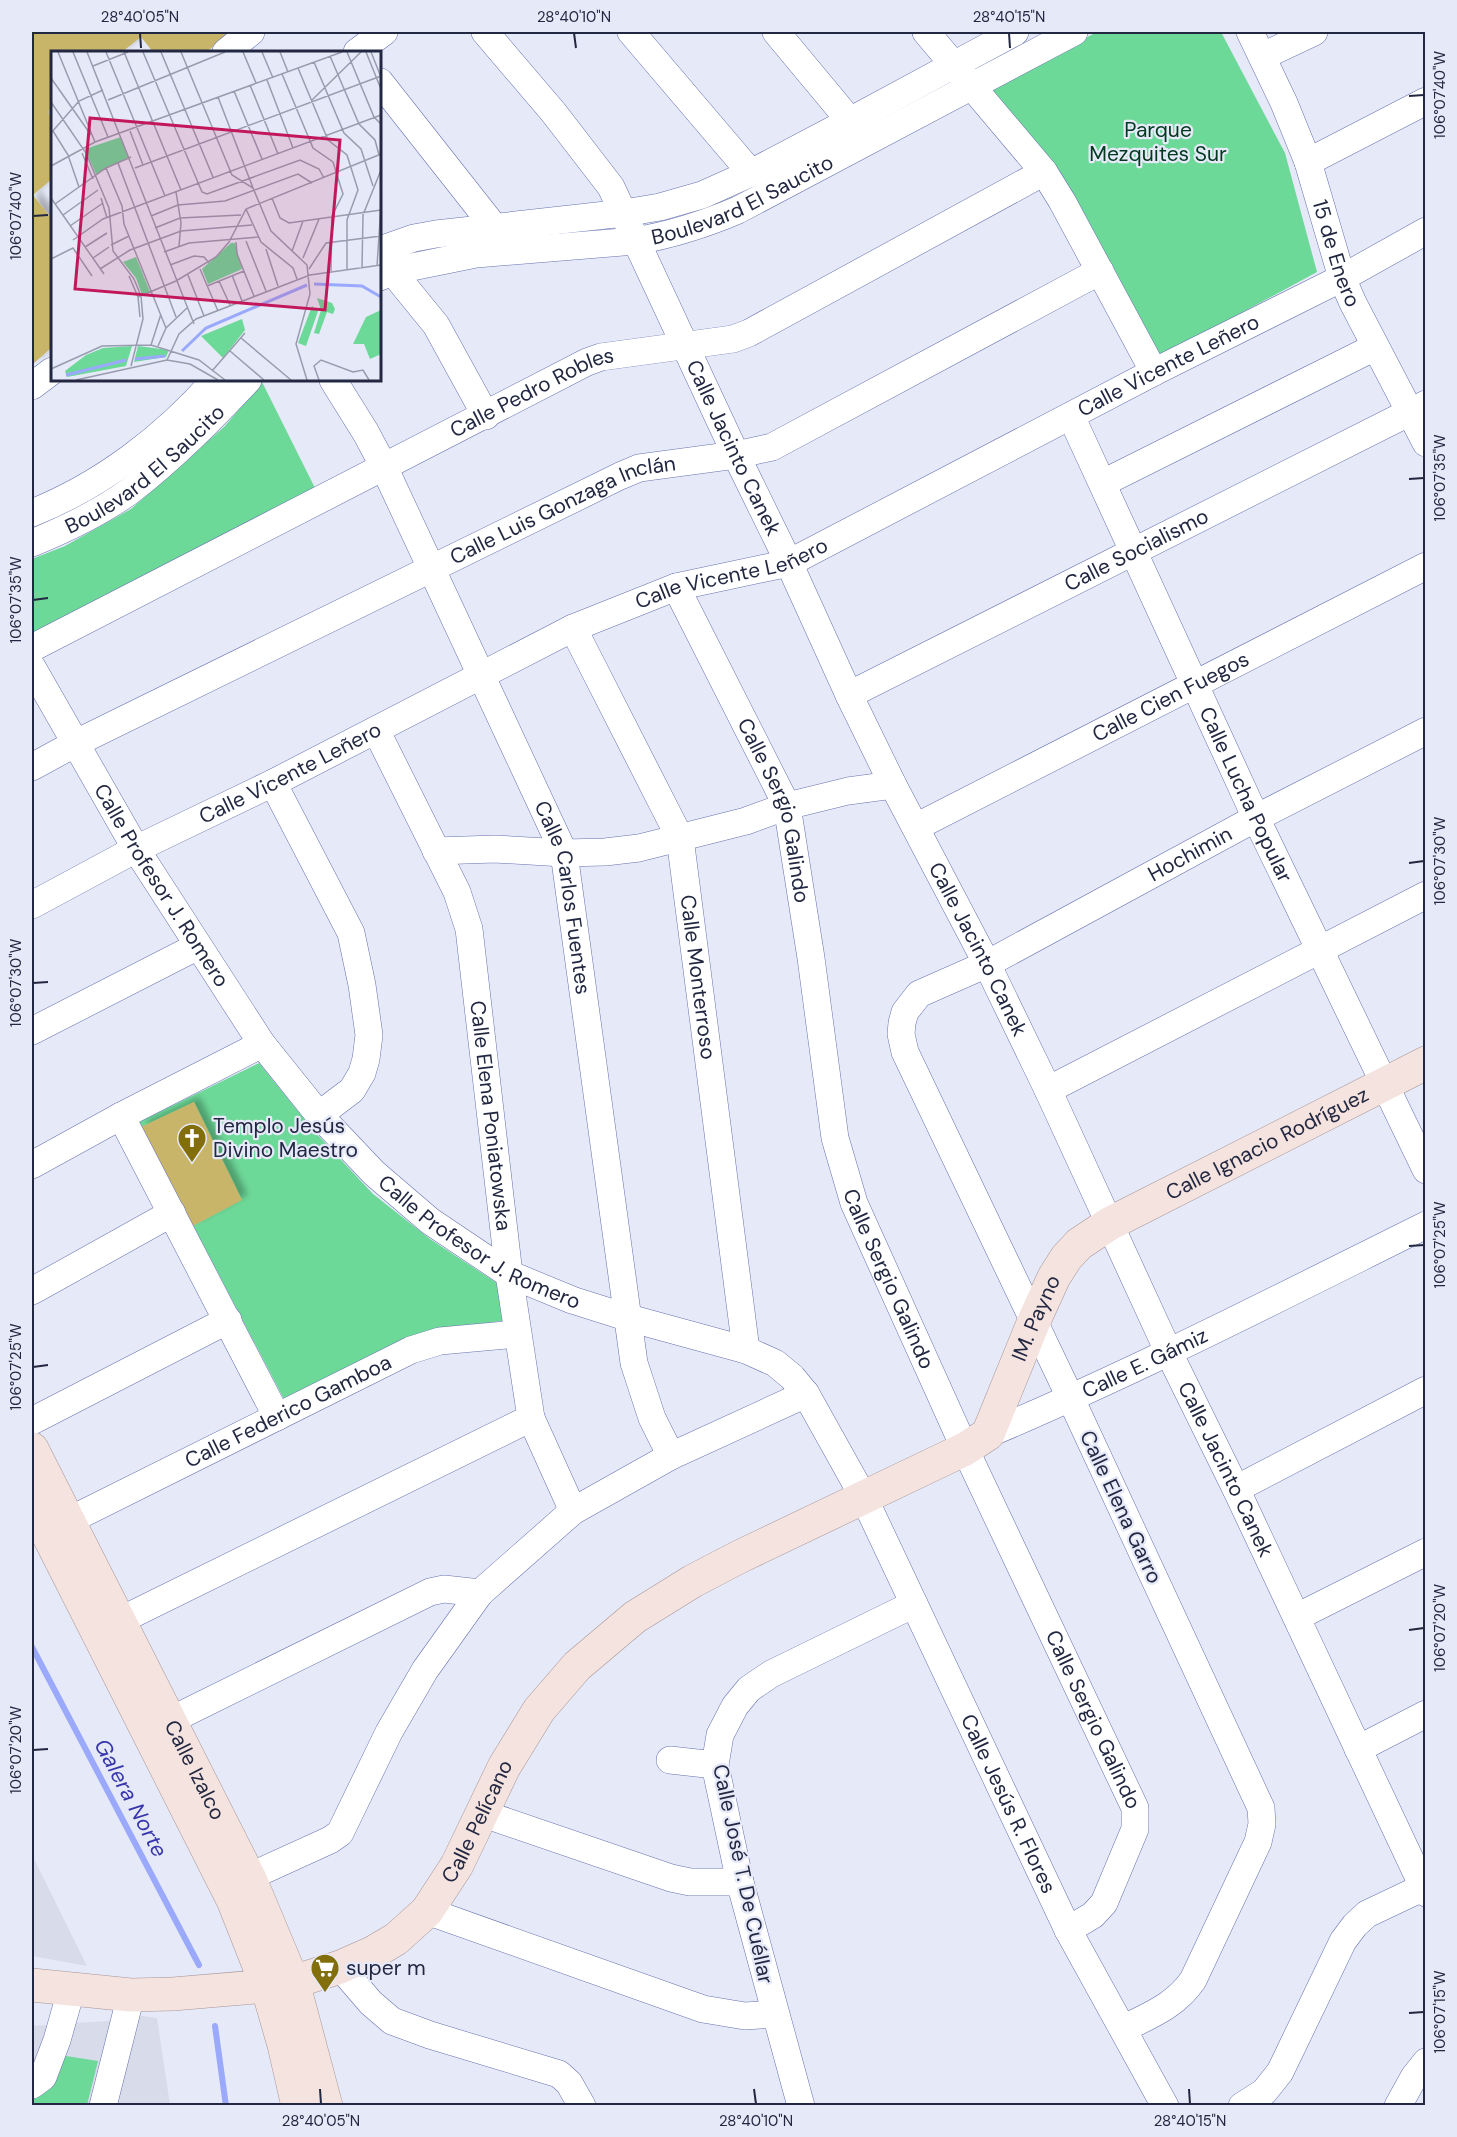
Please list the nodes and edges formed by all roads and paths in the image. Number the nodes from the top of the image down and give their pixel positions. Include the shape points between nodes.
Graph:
1 (251, 32) edge
2 (384, 32) edge
3 (485, 32) edge
4 (632, 32) edge
5 (776, 32) edge
6 (926, 32) edge
7 (1016, 32) edge
8 (1074, 32) edge
9 (1250, 32) edge
10 (1308, 33) edge
11 (227, 51) edge
12 (358, 51) edge
13 (1263, 56) junction
14 (954, 64) junction
15 (381, 83) edge
16 (971, 86) junction
17 (1425, 101) edge
18 (850, 121) junction
19 (1308, 162) junction
20 (1044, 172) junction
21 (750, 173) junction
22 (624, 213) junction
23 (495, 228) junction
24 (1425, 231) edge
25 (635, 241) junction
26 (384, 266) edge
27 (1100, 271) junction
28 (1342, 278) junction
29 (686, 346) junction
30 (1375, 347) junction
31 (51, 372) edge
32 (1154, 372) junction
33 (214, 381) edge
34 (247, 381) edge
35 (334, 381) edge
36 (32, 386) edge
37 (1418, 409) edge
38 (486, 416) junction
39 (1071, 416) junction
40 (1425, 443) edge
41 (736, 455) junction
42 (384, 467) junction
43 (1102, 483) junction
44 (32, 513) edge
45 (32, 543) edge
46 (1134, 552) junction
47 (789, 563) junction
48 (1425, 566) edge
49 (431, 568) junction
50 (676, 587) junction
51 (573, 628) junction
52 (32, 648) edge
53 (32, 667) edge
54 (481, 675) junction
55 (1196, 685) junction
56 (849, 695) junction
57 (376, 730) junction
58 (1425, 731) edge
59 (74, 744) junction
60 (32, 767) edge
61 (273, 783) junction
62 (893, 785) junction
63 (787, 806) junction
64 (1256, 818) junction
65 (916, 827) junction
66 (680, 838) junction
67 (136, 849) junction
68 (436, 851) junction
69 (564, 853) junction
70 (1425, 895) edge
71 (32, 905) edge
72 (198, 946) junction
73 (1319, 950) junction
74 (987, 964) junction
75 (32, 1031) edge
76 (262, 1044) junction
77 (1425, 1063) edge
78 (1386, 1085) junction
79 (1048, 1090) junction
80 (319, 1115) junction
81 (121, 1116) junction
82 (32, 1165) edge
83 (1425, 1170) edge
84 (172, 1213) junction
85 (1109, 1224) junction
86 (1425, 1225) edge
87 (509, 1274) junction
88 (32, 1291) edge
89 (629, 1318) junction
90 (228, 1320) junction
91 (1034, 1321) junction
92 (517, 1334) junction
93 (746, 1350) junction
94 (1169, 1353) junction
95 (1425, 1390) edge
96 (806, 1394) junction
97 (1071, 1399) junction
98 (277, 1417) junction
99 (531, 1418) junction
100 (32, 1421) edge
101 (977, 1441) junction
102 (32, 1449) edge
103 (671, 1456) junction
104 (1236, 1489) junction
105 (864, 1498) junction
106 (32, 1503) edge
107 (573, 1511) junction
108 (68, 1521) junction
109 (1425, 1552) edge
110 (480, 1593) junction
111 (914, 1604) junction
112 (1297, 1617) junction
113 (119, 1621) junction
114 (1425, 1714) edge
115 (169, 1721) junction
116 (1358, 1749) junction
117 (670, 1760) dead end
118 (716, 1765) junction
119 (481, 1813) junction
120 (249, 1877) junction
121 (740, 1882) junction
122 (1425, 1889) edge
123 (427, 1911) junction
124 (1068, 1930) junction
125 (340, 1967) junction
126 (280, 1984) junction
127 (32, 1985) edge
128 (71, 1991) junction
129 (131, 1995) junction
130 (774, 2014) junction
131 (1123, 2029) junction
132 (1425, 2062) edge
133 (32, 2085) edge
134 (103, 2106) edge
135 (298, 2106) edge
136 (326, 2106) edge
137 (582, 2106) edge
138 (801, 2106) edge
139 (1165, 2106) edge
140 (1242, 2106) edge
141 (1398, 2106) edge

1 - 11 street
2 - 12 street
3 - 22 street, Calle Jacinto Canek via 588,157 611,187
4 - 21 street
5 - 18 street
6 - 14 street
7 - 14 street, Boulevard El Saucito
8 - 16 street, Boulevard El Saucito
9 - 13 street, 15 de Enero
10 - 13 street
13 - 19 street, 15 de Enero
14 - 16 street
14 - 18 street, Boulevard El Saucito
15 - 23 street
16 - 20 street
16 - 25 street, Boulevard El Saucito via 738,210 707,223
17 - 19 street
18 - 21 street, Boulevard El Saucito
19 - 28 street, 15 de Enero
20 - 27 street
20 - 29 street, Calle Pedro Robles via 749,333
21 - 22 street, Boulevard El Saucito via 681,202
22 - 23 street, Boulevard El Saucito
22 - 25 street, Calle Jacinto Canek
23 - 26 street, Boulevard El Saucito via 414,238
24 - 28 street, Calle Vicente Leñero
25 - 26 street, Boulevard El Saucito
25 - 29 street, Calle Jacinto Canek
26 - 38 street via 436,326
27 - 32 street
27 - 41 street, Calle Luis Gonzaga Inclán via 772,447
28 - 30 street, 15 de Enero
28 - 32 street, Calle Vicente Leñero
29 - 38 street, Calle Pedro Robles via 601,357
29 - 41 street, Calle Jacinto Canek
30 - 37 street, 15 de Enero
30 - 43 street
31 - 36 street
32 - 39 street, Calle Vicente Leñero
33 - 44 street, Boulevard El Saucito via 176,420 129,459 63,501
34 - 45 street, Boulevard El Saucito via 191,438 129,492 73,526
35 - 42 street, Calle Carlos Fuentes
37 - 40 street, 15 de Enero
37 - 46 street, Calle Socialismo
38 - 42 street, Calle Pedro Robles
39 - 43 street, Calle Lucha Popular
39 - 47 street, Calle Vicente Leñero
41 - 47 street, Calle Jacinto Canek
41 - 49 street, Calle Luis Gonzaga Inclán via 639,468
42 - 49 street, Calle Carlos Fuentes
42 - 52 street, Calle Pedro Robles
43 - 46 street, Calle Lucha Popular
46 - 55 street, Calle Lucha Popular
46 - 56 street, Calle Socialismo
47 - 50 street, Calle Vicente Leñero
47 - 56 street, Calle Jacinto Canek
48 - 55 street, Calle Cien Fuegos
49 - 54 street, Calle Carlos Fuentes
49 - 59 street, Calle Luis Gonzaga Inclán
50 - 51 street, Calle Vicente Leñero
50 - 63 street, Calle Sergio Galindo
51 - 54 street, Calle Vicente Leñero
51 - 66 street, Calle Monterroso
53 - 59 street, Calle Profesor J. Romero
54 - 57 street, Calle Vicente Leñero
54 - 69 street, Calle Carlos Fuentes
55 - 64 street, Calle Lucha Popular
55 - 65 street, Calle Cien Fuegos
56 - 62 street, Calle Jacinto Canek
57 - 61 street, Calle Vicente Leñero
57 - 68 street, Calle Elena Poniatowska
58 - 64 street, Hochimin
59 - 60 street, Calle Luis Gonzaga Inclán
59 - 67 street, Calle Profesor J. Romero
61 - 67 street, Calle Vicente Leñero
61 - 80 street via 351,933 369,1035 364,1066 352,1090
62 - 63 street
62 - 65 street, Calle Jacinto Canek
63 - 66 street
63 - 101 street, Calle Sergio Galindo via 835,1138 843,1169 854,1203
64 - 73 street, Calle Lucha Popular
64 - 74 street, Hochimin
65 - 74 street, Calle Jacinto Canek
66 - 69 street via 639,848
66 - 93 street, Calle Monterroso
67 - 71 street, Calle Vicente Leñero
67 - 72 street, Calle Profesor J. Romero
68 - 69 street
68 - 87 street, Calle Elena Poniatowska via 457,892 469,929
69 - 89 street, Calle Carlos Fuentes
70 - 73 street
72 - 75 street
72 - 76 street, Calle Profesor J. Romero
73 - 78 street, Calle Lucha Popular
73 - 79 street
74 - 79 street, Calle Jacinto Canek
74 - 91 street, Calle Elena Garro via 919,994 905,1012 901,1034 905,1052
76 - 80 street, Calle Profesor J. Romero
76 - 81 street
77 - 78 main road, Calle Ignacio Rodríguez
78 - 83 street, Calle Lucha Popular
78 - 85 main road, Calle Ignacio Rodríguez
79 - 85 street, Calle Jacinto Canek
80 - 87 street, Calle Profesor J. Romero via 374,1173 430,1221
81 - 82 street
81 - 84 street
84 - 88 street
84 - 90 street
85 - 91 main road, IM. Payno via 1066,1258
85 - 94 street, Calle Jacinto Canek
86 - 94 street, Calle E. Gámiz
87 - 89 street, Calle Profesor J. Romero
87 - 92 street, Calle Elena Poniatowska
89 - 93 street, Calle Profesor J. Romero
89 - 103 street, Calle Carlos Fuentes via 642,1391
90 - 98 street
90 - 100 street
91 - 97 street, Calle Elena Garro
91 - 101 main road, IM. Payno
92 - 98 street, Calle Federico Gamboa via 440,1341 411,1350
92 - 99 street, Calle Elena Poniatowska
93 - 96 street, Calle Profesor J. Romero via 774,1363
94 - 97 street, Calle E. Gámiz
94 - 104 street, Calle Jacinto Canek
95 - 104 street
96 - 103 street
96 - 105 street, Calle Profesor J. Romero
97 - 101 street, Calle E. Gámiz
97 - 131 street, Calle Elena Garro via 1262,1816 1258,1842 1193,1980 1168,2005
98 - 108 street, Calle Federico Gamboa
99 - 107 street, Calle Elena Poniatowska
99 - 113 street
101 - 105 main road, Calle E. Gámiz
101 - 124 street, Calle Sergio Galindo via 1135,1808 1135,1829 1104,1903
102 - 108 main road, Calle Izalco
103 - 107 street
104 - 112 street, Calle Jacinto Canek
105 - 111 street, Calle Jesús R. Flores
105 - 119 main road, Calle Pelícano via 739,1557 635,1617 577,1666 539,1710
106 - 126 main road, Calle Izalco
107 - 110 street
108 - 113 main road, Calle Izalco
109 - 112 street
110 - 115 street via 444,1589 430,1592
110 - 120 street via 389,1731 340,1833
111 - 118 street, Calle José T. De Cuéllar via 771,1674 749,1689 720,1735
111 - 124 street, Calle Jesús R. Flores
112 - 116 street, Calle Jacinto Canek
113 - 115 main road, Calle Izalco
114 - 116 street
115 - 120 main road, Calle Izalco
116 - 122 street, Calle Jacinto Canek
117 - 118 street
118 - 121 street, Calle José T. De Cuéllar
119 - 121 street via 671,1878
119 - 123 main road, Calle Pelícano via 457,1865
120 - 126 main road, Calle Izalco
121 - 130 street, Calle José T. De Cuéllar
122 - 140 street via 1367,1914 1355,1925 1343,1941 1280,2072 1264,2092
123 - 125 main road, Calle Pelícano via 396,1939
123 - 130 street via 703,2009 745,2016
124 - 131 street, Calle Jesús R. Flores
125 - 126 main road, Calle Pelícano
125 - 137 street via 392,2021 559,2074
126 - 129 main road, Calle Pelícano
126 - 135 main road, Calle Izalco via 284,2045
126 - 136 main road, Calle Izalco
127 - 128 main road, Calle Pelícano
128 - 129 main road, Calle Pelícano
128 - 133 street via 43,2077
129 - 134 street
130 - 138 street, Calle José T. De Cuéllar
131 - 139 street, Calle Jesús R. Flores
132 - 141 street

